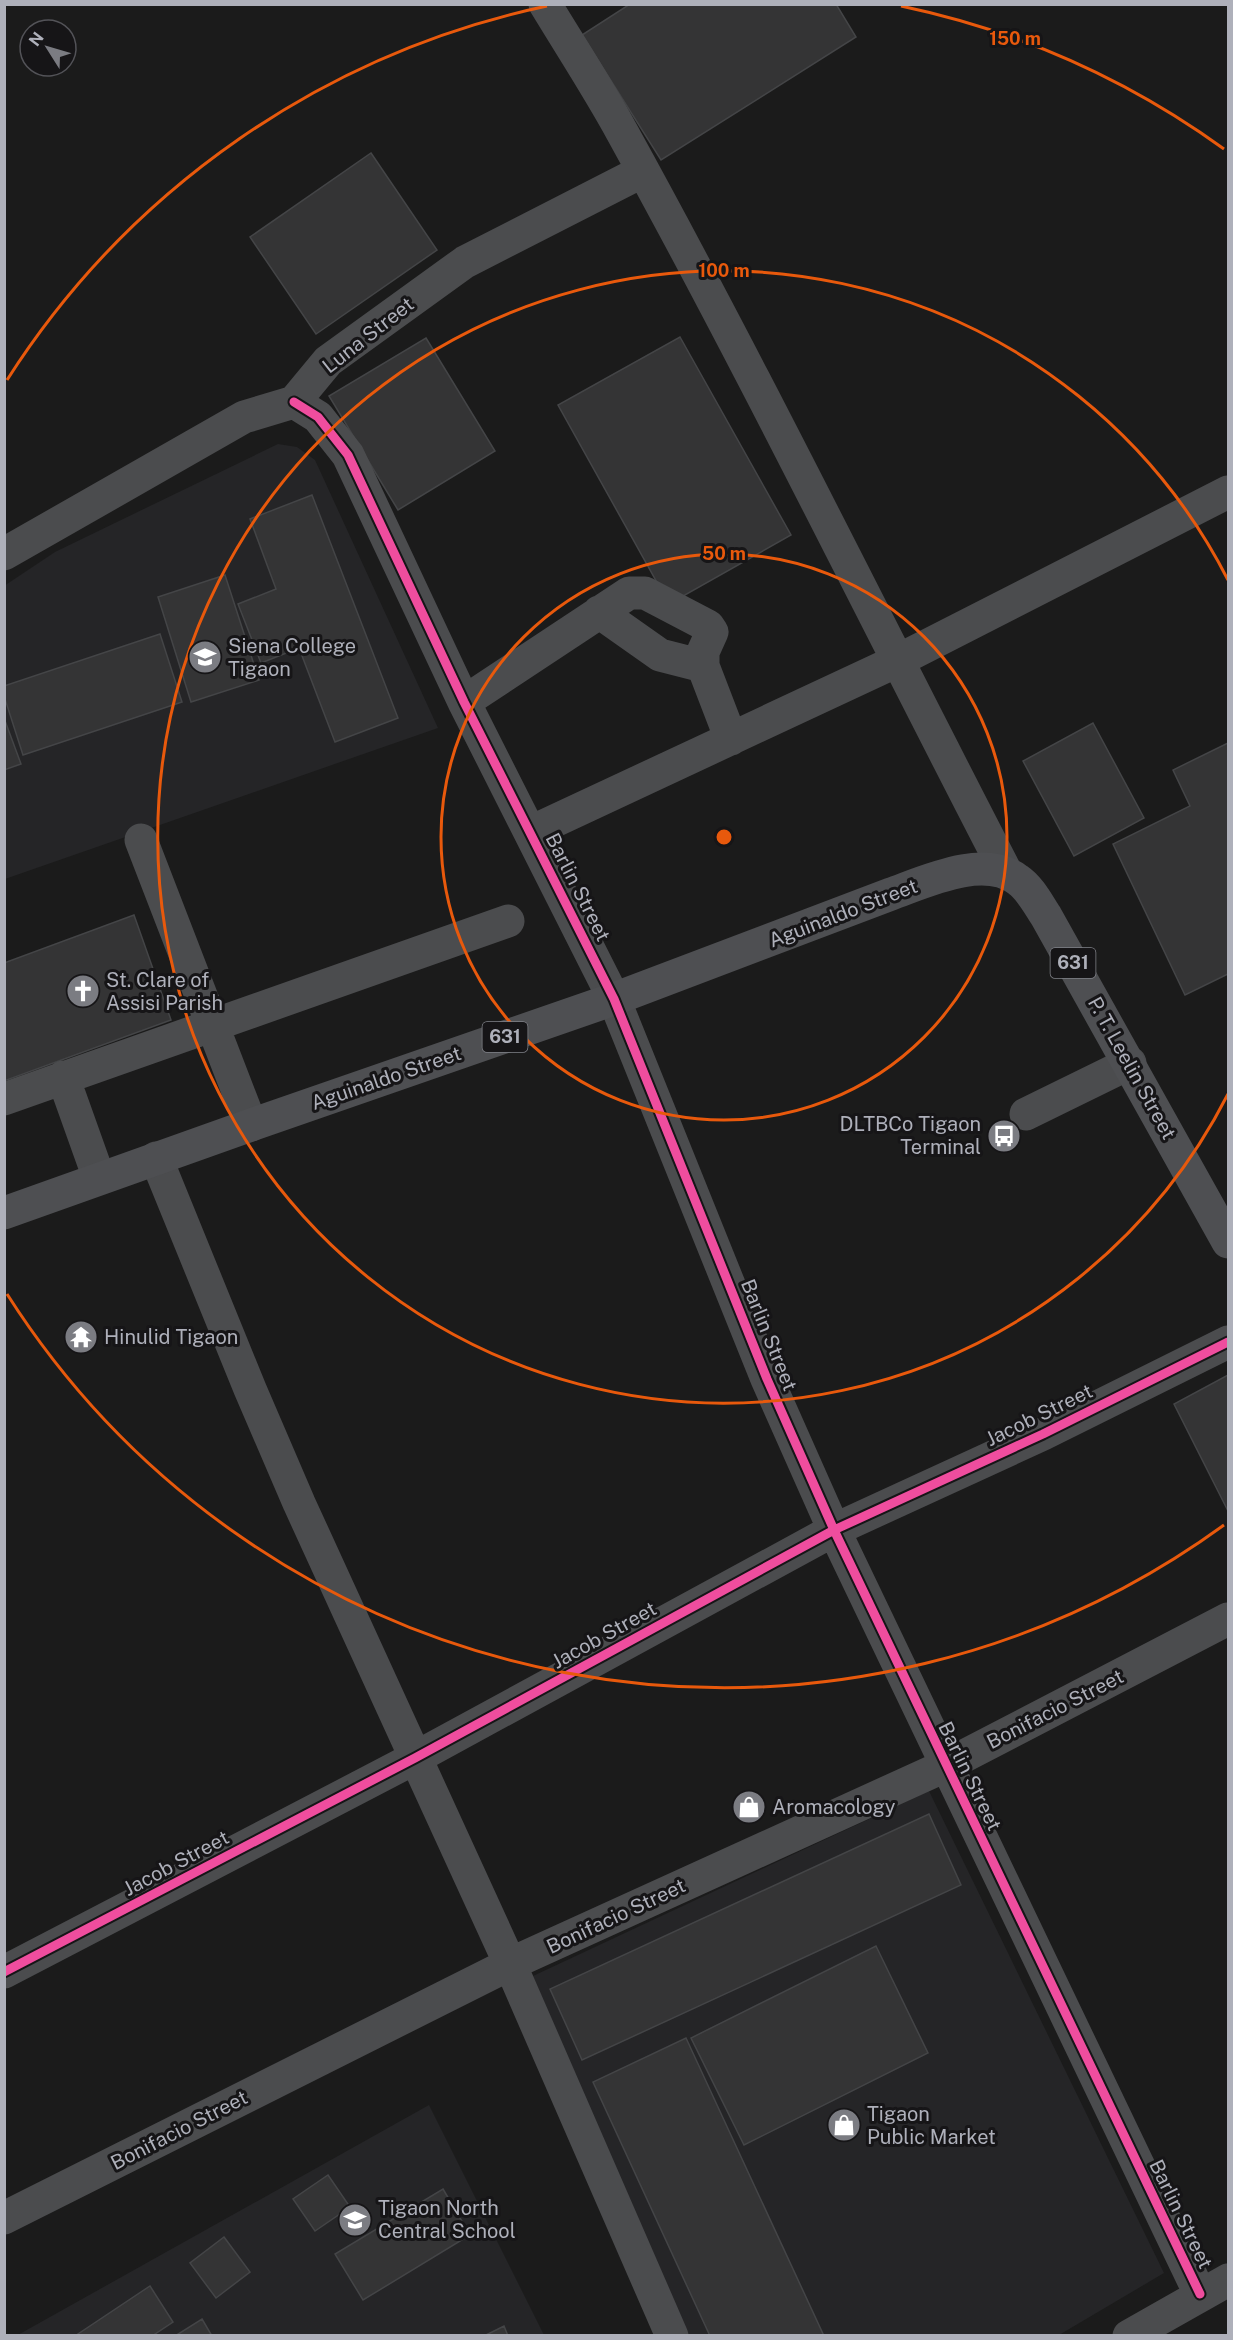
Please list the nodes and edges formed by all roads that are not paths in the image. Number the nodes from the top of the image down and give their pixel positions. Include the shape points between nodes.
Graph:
1 (545, 4) edge
2 (643, 171) junction
3 (294, 402) junction
4 (1228, 492) edge
5 (4, 554) edge
6 (599, 612) junction
7 (897, 661) junction
8 (703, 666) junction
9 (464, 702) junction
10 (731, 739) junction
11 (531, 832) junction
12 (141, 840) dead end
13 (1006, 872) junction
14 (508, 921) dead end
15 (614, 999) junction
16 (212, 1025) junction
17 (1130, 1063) junction
18 (63, 1077) junction
19 (4, 1100) edge
20 (1026, 1114) dead end
21 (251, 1125) junction
22 (156, 1158) junction
23 (99, 1178) junction
24 (4, 1213) edge
25 (1228, 1242) edge
26 (1228, 1342) edge
27 (834, 1530) junction
28 (1228, 1619) edge
29 (415, 1758) junction
30 (945, 1766) junction
31 (510, 1964) junction
32 (4, 1972) edge
33 (4, 2218) edge
34 (1228, 2280) edge
35 (1200, 2294) junction
36 (672, 2336) edge
37 (1129, 2336) edge

1 - 2 street
2 - 3 street, Luna Street via 465,262 327,361
2 - 7 street via 760,388
3 - 5 street via 244,417
3 - 9 street, Barlin Street via 318,417 348,455
4 - 7 street
6 - 8 street via 660,655
6 - 8 street via 629,593 645,592 708,626 712,633 703,652
6 - 9 street
7 - 10 street
7 - 13 street
8 - 10 street
9 - 11 street, Barlin Street
10 - 11 street
11 - 15 street, Barlin Street
12 - 16 street
13 - 15 main road, Aguinaldo Street / 631 via 987,868 931,880
13 - 17 main road, P. T. Leelin Street / 631 via 1020,881 1039,907
14 - 16 street
15 - 21 main road, Aguinaldo Street / 631
15 - 27 street, Barlin Street via 767,1379
16 - 18 street
16 - 21 street
17 - 20 street
17 - 25 main road, P. T. Leelin Street / 631
18 - 19 street
18 - 23 street
21 - 22 main road, Aguinaldo Street / 631
22 - 23 main road, Aguinaldo Street / 631
22 - 29 street via 259,1410
23 - 24 main road, Aguinaldo Street / 631
26 - 27 street, Jacob Street via 1043,1434
27 - 29 street, Jacob Street
27 - 30 street, Barlin Street
28 - 30 street, Bonifacio Street
29 - 31 street
29 - 32 street, Jacob Street
30 - 31 street, Bonifacio Street
30 - 35 street, Barlin Street
31 - 33 street, Bonifacio Street
31 - 36 street
34 - 35 street
35 - 37 street

